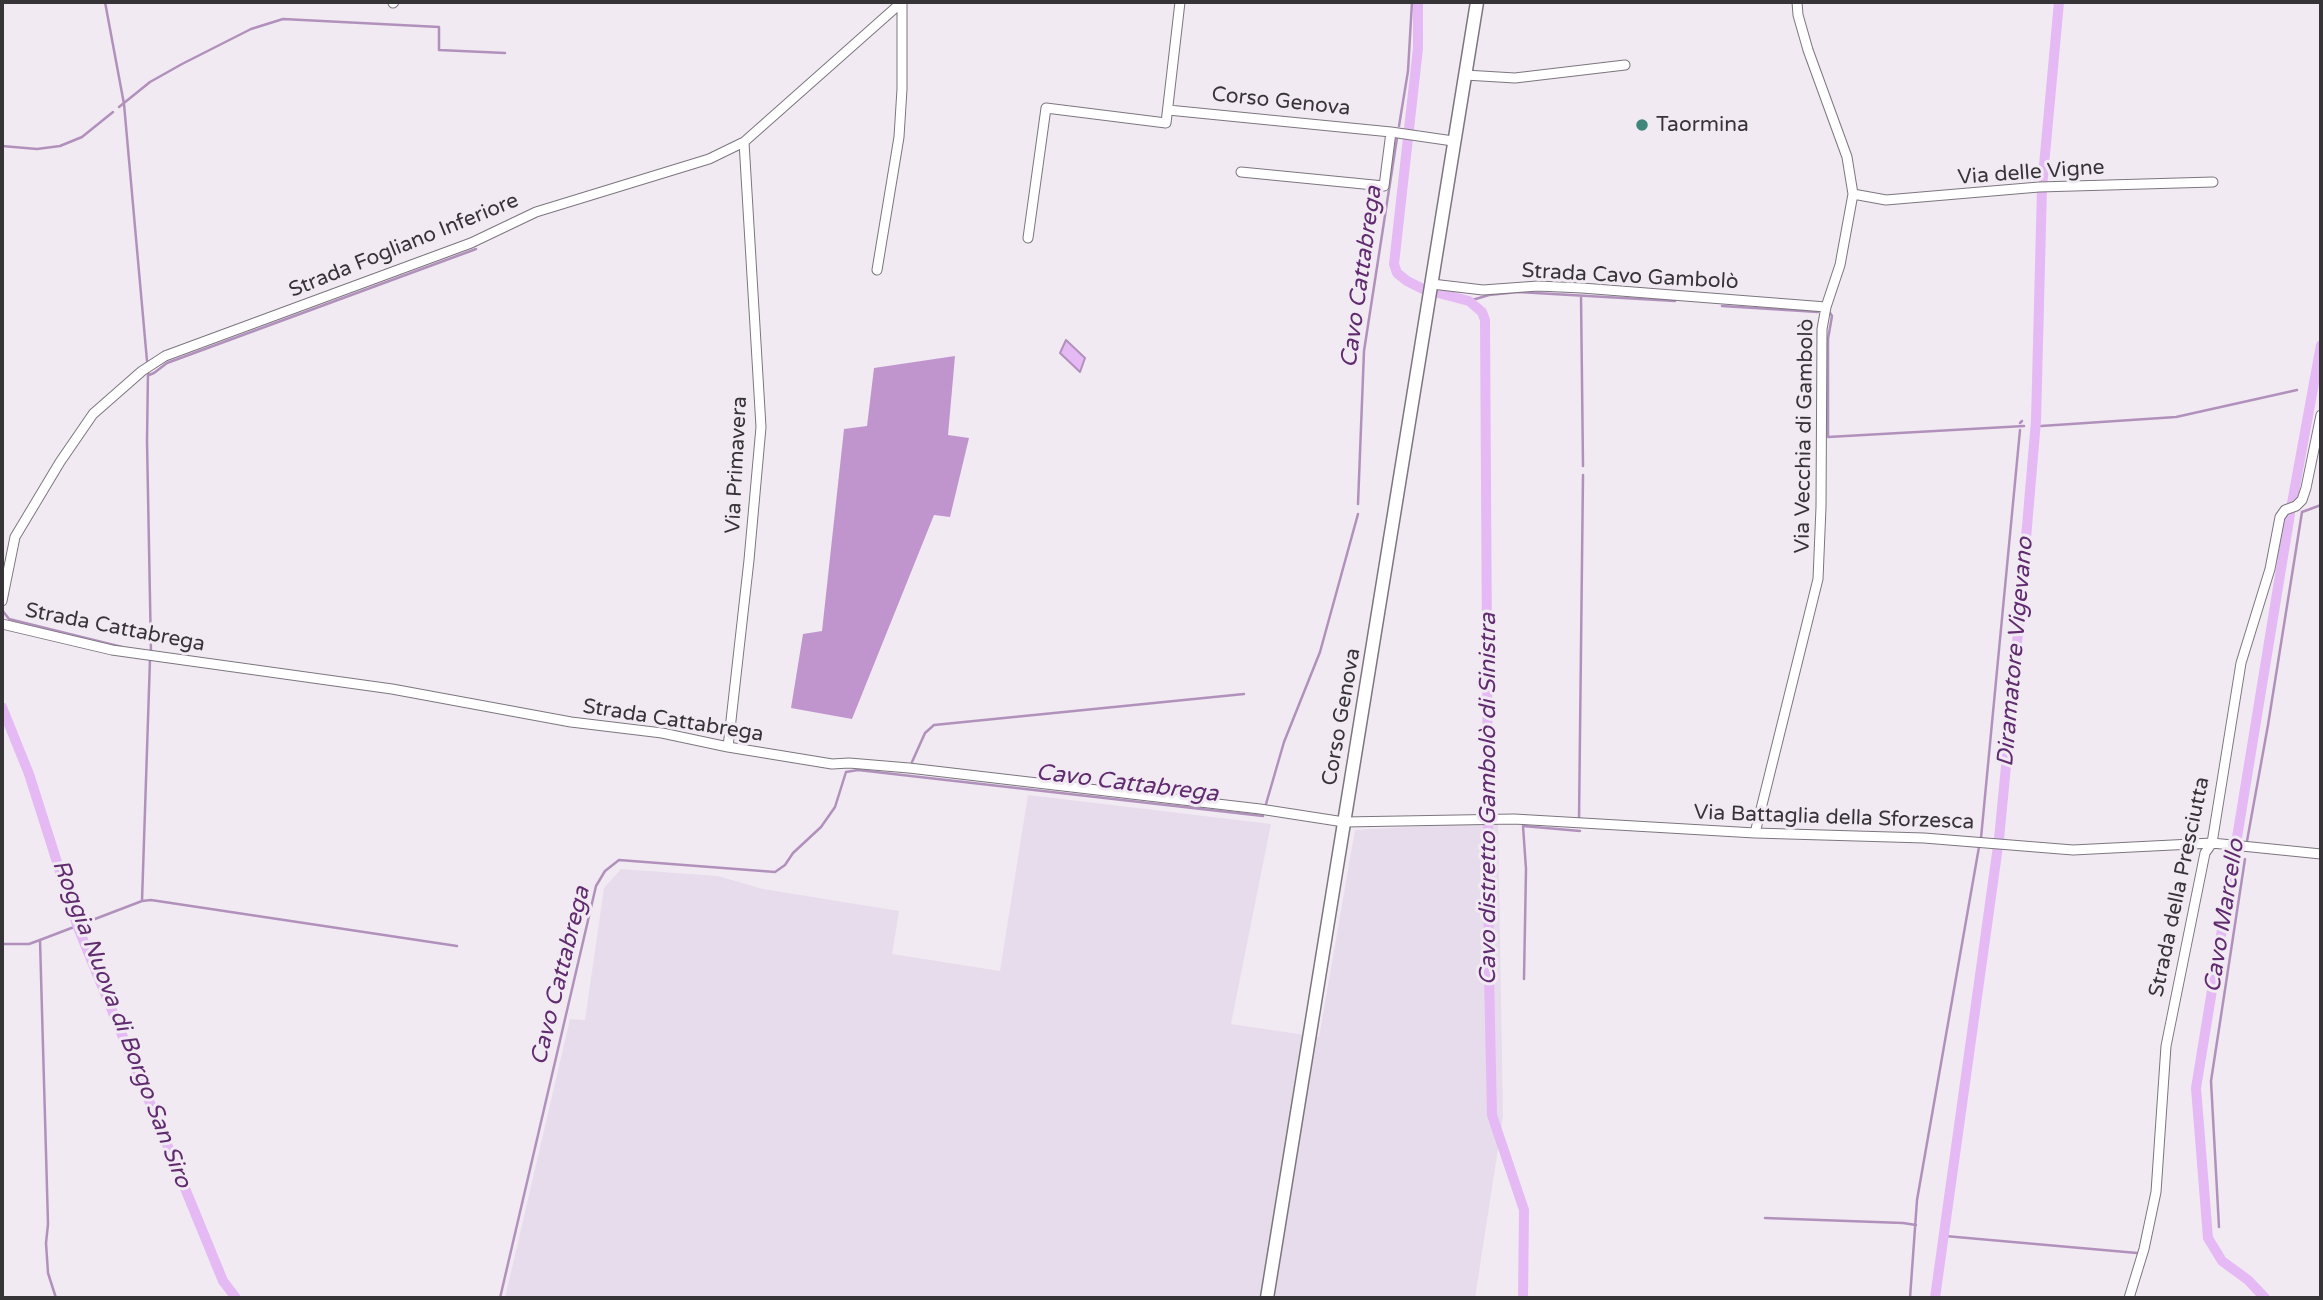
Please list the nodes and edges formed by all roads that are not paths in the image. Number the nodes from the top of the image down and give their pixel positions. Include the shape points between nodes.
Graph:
1 (902, 2) edge
2 (1180, 2) edge
3 (1477, 2) edge
4 (1797, 2) edge
5 (1625, 65) dead end
6 (1465, 75) junction
7 (1168, 110) junction
8 (1391, 132) junction
9 (1453, 141) junction
10 (744, 142) junction
11 (1241, 172) dead end
12 (2213, 182) dead end
13 (1853, 194) junction
14 (1028, 238) dead end
15 (877, 270) dead end
16 (1431, 289) junction
17 (1826, 307) junction
18 (2321, 415) edge
19 (2, 601) edge
20 (2, 624) edge
21 (728, 747) junction
22 (1344, 822) junction
23 (1755, 833) junction
24 (2212, 843) junction
25 (2321, 854) edge
26 (1267, 1298) edge
27 (2129, 1298) edge

1 - 10 street, Strada Fogliano Inferiore
1 - 15 street, Strada Fogliano Inferiore via 899,137
2 - 7 street
3 - 6 main road, Corso Genova
4 - 13 street, Via Vecchia di Gambolò via 1808,50 1847,157
5 - 6 street via 1514,78
6 - 9 main road, Corso Genova
7 - 8 street, Corso Genova
7 - 14 street via 1166,123 1046,108
8 - 9 street, Corso Genova
8 - 11 street via 1384,186
9 - 16 main road, Corso Genova
10 - 19 street, Strada Fogliano Inferiore via 709,159 536,212 471,243 165,356 93,414 60,462 15,537
10 - 21 street, Via Primavera via 761,427
12 - 13 street, Via delle Vigne via 2039,187 1886,200
13 - 17 street, Via Vecchia di Gambolò via 1840,265
16 - 17 street, Strada Cavo Gambolò via 1582,288
16 - 22 main road, Corso Genova
17 - 23 street, Via Vecchia di Gambolò via 1821,346 1818,579
18 - 24 street, Strada della Presciutta via 2306,488 2302,500 2280,517 2270,569 2241,663
20 - 21 street, Strada Cattabrega via 112,650 393,689
21 - 22 street, Strada Cattabrega via 832,764 909,768
22 - 23 street, Via Battaglia della Sforzesca via 1489,818
22 - 26 main road, Corso Genova
23 - 24 street, Via Battaglia della Sforzesca via 1924,838 2073,850
24 - 25 street, Via Battaglia della Sforzesca
24 - 27 street, Strada della Presciutta via 2205,853 2166,1046 2156,1192

